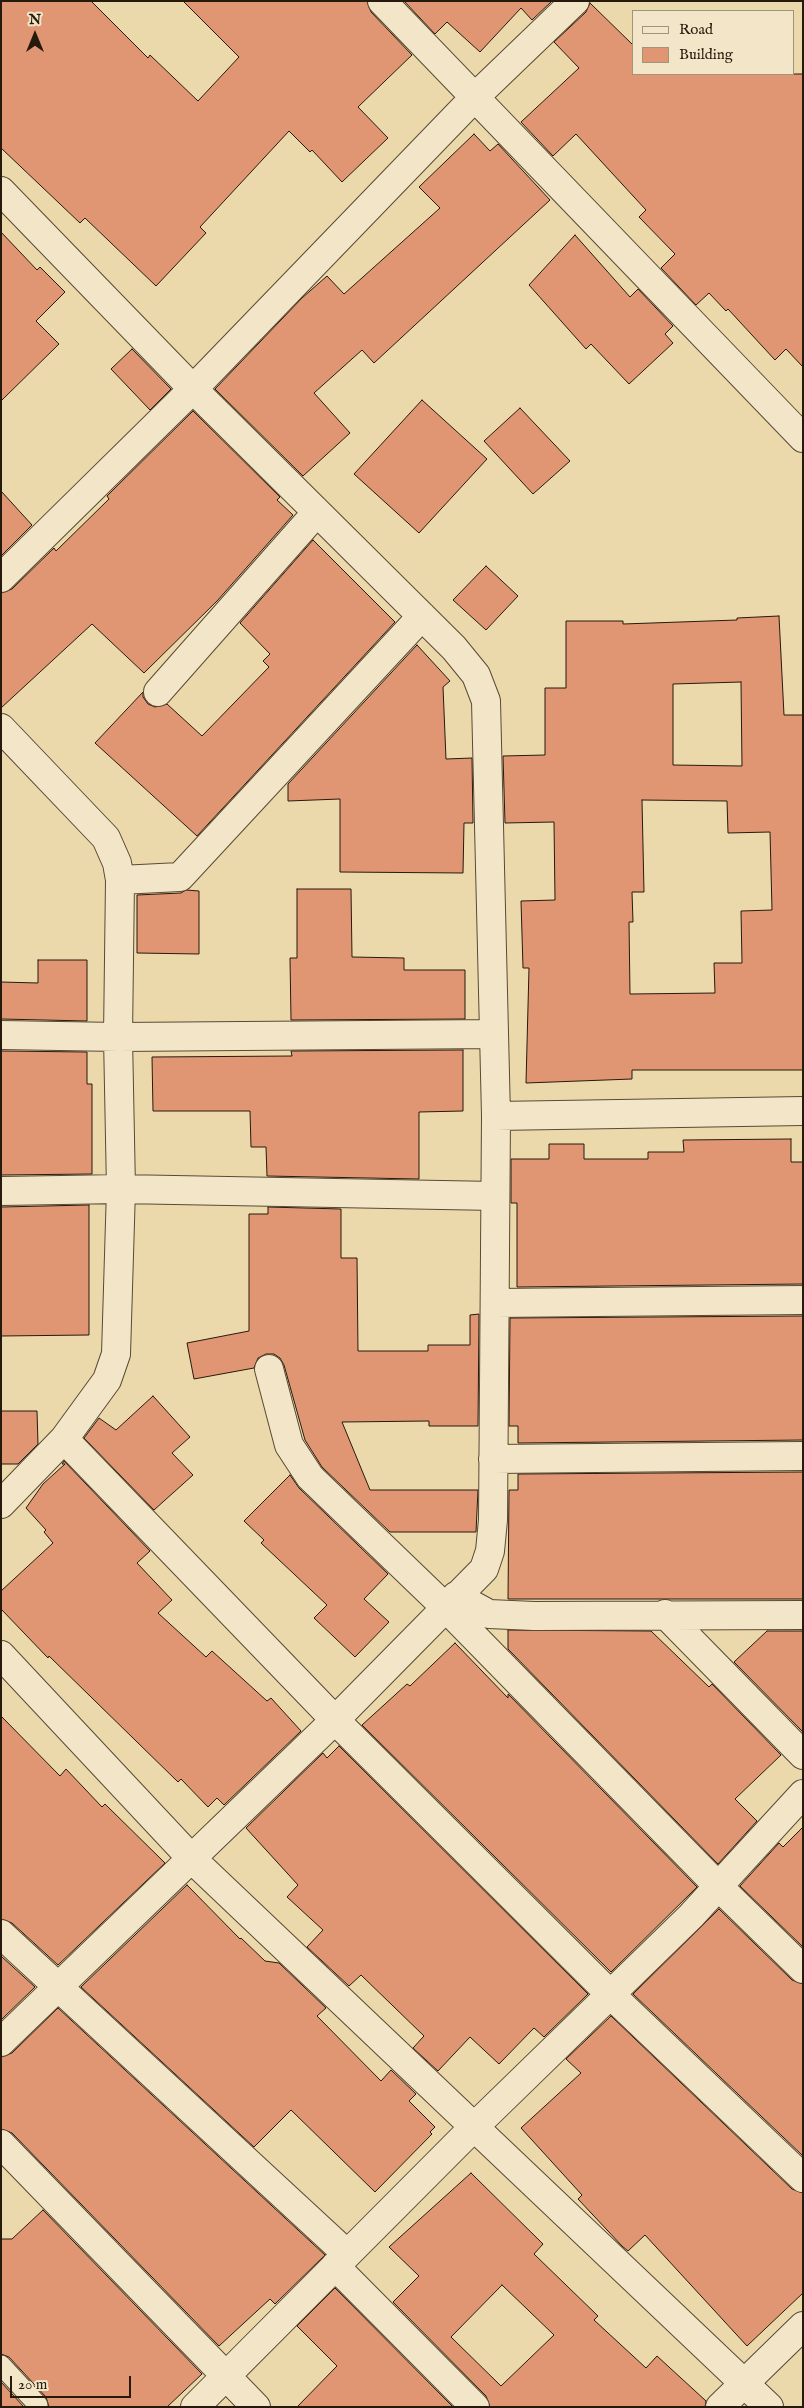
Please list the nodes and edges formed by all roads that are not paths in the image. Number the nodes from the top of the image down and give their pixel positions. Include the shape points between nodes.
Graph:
1 (382, 1) edge
2 (575, 1) edge
3 (475, 97) junction
4 (2, 194) edge
5 (193, 389) junction
6 (803, 438) edge
7 (317, 512) junction
8 (1, 578) edge
9 (422, 616) junction
10 (158, 692) dead end
11 (1, 728) edge
12 (120, 880) junction
13 (494, 1034) junction
14 (1, 1035) edge
15 (118, 1037) junction
16 (803, 1111) edge
17 (496, 1116) junction
18 (121, 1188) junction
19 (1, 1191) edge
20 (495, 1196) junction
21 (803, 1300) edge
22 (495, 1303) junction
23 (270, 1369) dead end
24 (64, 1439) junction
25 (803, 1456) edge
26 (493, 1460) junction
27 (1, 1504) edge
28 (450, 1602) junction
29 (665, 1614) junction
30 (803, 1615) edge
31 (1, 1655) edge
32 (334, 1720) junction
33 (803, 1755) edge
34 (803, 1794) edge
35 (192, 1859) junction
36 (718, 1886) junction
37 (1, 1934) edge
38 (803, 1968) edge
39 (59, 1987) junction
40 (610, 1994) junction
41 (1, 2042) edge
42 (473, 2128) junction
43 (1, 2144) edge
44 (803, 2178) edge
45 (341, 2260) junction
46 (803, 2326) edge
47 (1, 2365) edge
48 (225, 2376) junction
49 (744, 2383) junction
50 (38, 2405) dead end
51 (195, 2407) edge
52 (256, 2407) edge
53 (475, 2407) edge
54 (720, 2407) edge
55 (769, 2407) edge

1 - 3 street
2 - 3 street
3 - 5 street
3 - 6 street
4 - 5 street
5 - 7 street
5 - 8 street
7 - 9 street
7 - 10 street
9 - 12 street via 180,877
9 - 13 street via 476,675 486,701
11 - 12 street via 106,838 117,862
12 - 15 street
13 - 15 street
13 - 17 street
14 - 15 street
15 - 18 street
16 - 17 street
17 - 20 street
18 - 19 street
18 - 20 street
18 - 24 street via 116,1354 107,1380
20 - 22 street
21 - 22 street
22 - 26 street
23 - 28 street via 289,1445 310,1477
24 - 27 street
24 - 32 street
25 - 26 street
26 - 28 street via 490,1551 484,1569
28 - 29 street via 489,1614
28 - 32 street
28 - 36 street
29 - 30 street
29 - 33 street
31 - 35 street
32 - 35 street
32 - 40 street
34 - 36 street
35 - 39 street
35 - 42 street
36 - 38 street
36 - 40 street
37 - 39 street
39 - 41 street
39 - 45 street
40 - 42 street
40 - 44 street
42 - 45 street
42 - 49 street
43 - 48 street
45 - 48 street
45 - 53 street
46 - 49 street
47 - 50 lane
48 - 51 street
48 - 52 street
49 - 54 street
49 - 55 street

